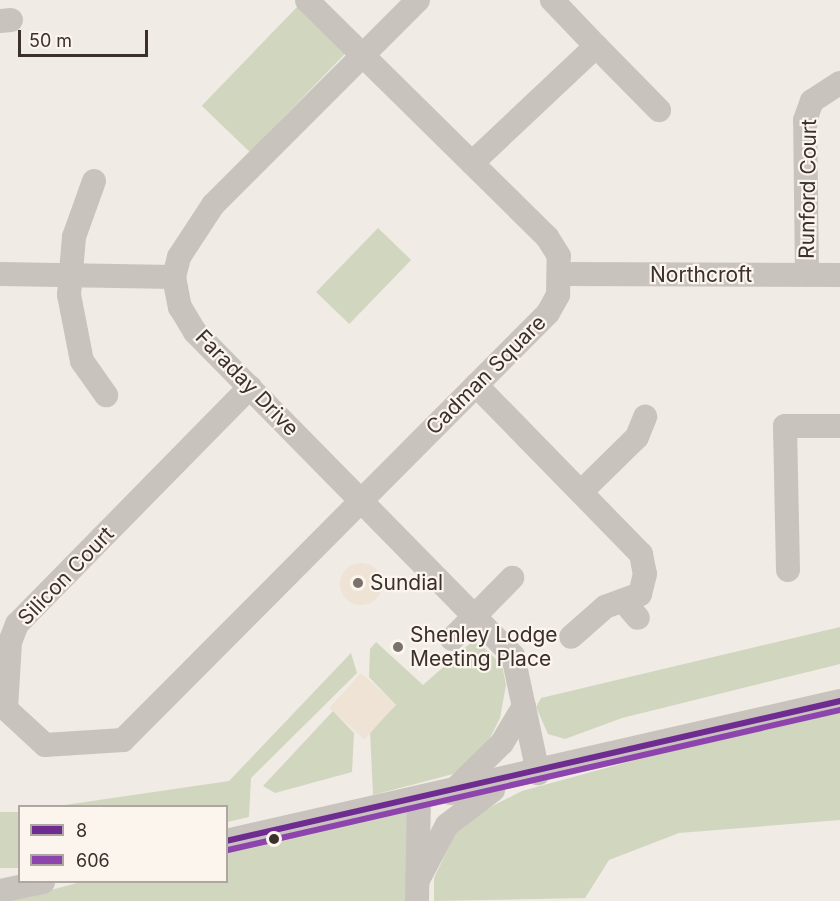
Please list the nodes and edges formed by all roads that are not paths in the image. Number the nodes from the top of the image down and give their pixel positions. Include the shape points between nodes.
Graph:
1 (307, 0) edge
2 (418, 0) edge
3 (552, 0) edge
4 (596, 46) junction
5 (362, 57) junction
6 (840, 83) edge
7 (659, 110) dead end
8 (472, 163) junction
9 (94, 181) dead end
10 (0, 274) edge
11 (70, 274) junction
12 (561, 274) junction
13 (807, 275) junction
14 (840, 275) edge
15 (174, 277) junction
16 (476, 385) junction
17 (250, 387) junction
18 (106, 395) dead end
19 (645, 417) dead end
20 (840, 426) edge
21 (581, 492) junction
22 (362, 500) junction
23 (788, 570) dead end
24 (510, 576) dead end
25 (476, 614) junction
26 (572, 637) dead end
27 (453, 639) dead end
28 (840, 702) edge
29 (524, 706) junction
30 (538, 773) junction
31 (507, 780) junction
32 (451, 793) junction
33 (419, 800) junction
34 (228, 841) edge
35 (38, 883) edge
36 (0, 891) edge
37 (417, 891) edge

1 - 5 street
2 - 5 street
3 - 4 street
4 - 7 street
4 - 8 street
5 - 8 street
5 - 15 street via 213,205 179,256
6 - 13 street, Runford Court via 812,101 805,120
8 - 12 street via 547,237 559,256
9 - 11 street via 74,237
10 - 11 street
11 - 15 street
11 - 18 street via 72,325 82,361
12 - 13 street, Northcroft
12 - 16 street, Cadman Square via 548,313
13 - 14 street, Northcroft
15 - 17 street, Faraday Drive via 180,307 195,332
16 - 21 street
16 - 22 street, Cadman Square
17 - 22 street, Faraday Drive
17 - 22 street, Silicon Court via 17,624 10,642 6,709 45,745 123,740
19 - 21 street via 637,436
20 - 23 street via 785,419
21 - 26 street via 641,554 645,574 631,610 605,607
22 - 25 street, Faraday Drive
24 - 25 street
25 - 27 street
25 - 29 street, Faraday Drive via 513,656
28 - 30 street
29 - 30 street, Faraday Drive
29 - 32 street via 502,743
30 - 31 street
31 - 32 street
31 - 37 street via 447,825
32 - 33 street
33 - 34 street
33 - 37 street
35 - 36 street

